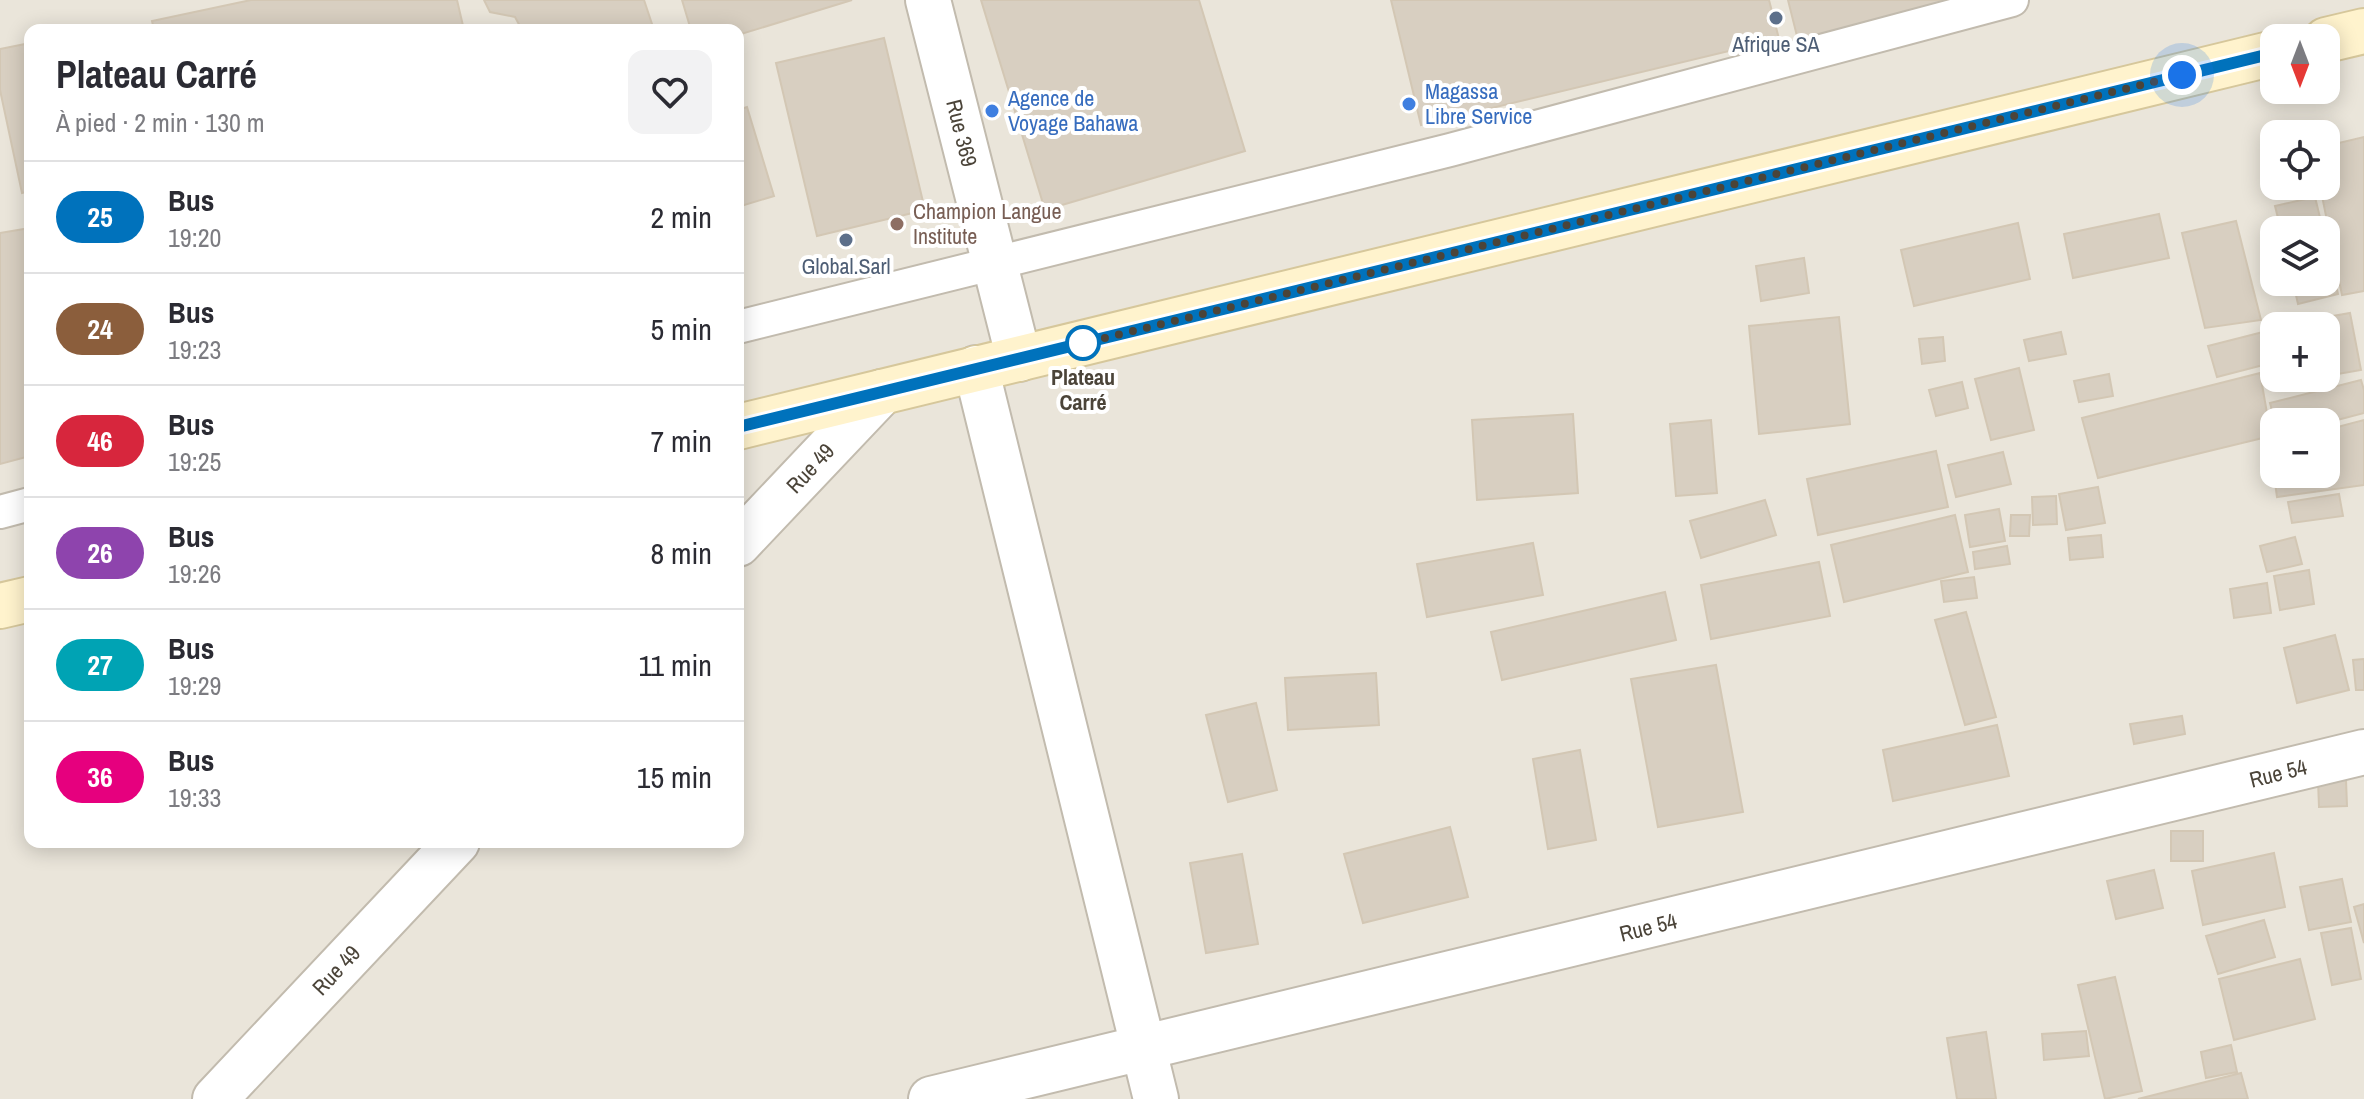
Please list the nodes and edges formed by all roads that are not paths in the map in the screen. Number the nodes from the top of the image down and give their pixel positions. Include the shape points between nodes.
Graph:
1 (928, 0) edge
2 (2012, 0) edge
3 (2364, 31) edge
4 (2340, 37) edge
5 (2260, 56) edge
6 (995, 262) junction
7 (744, 325) edge
8 (1019, 359) junction
9 (976, 368) junction
10 (882, 392) junction
11 (744, 426) edge
12 (24, 506) edge
13 (0, 512) edge
14 (744, 538) edge
15 (24, 600) edge
16 (0, 606) edge
17 (2364, 752) edge
18 (451, 848) edge
19 (1144, 1049) junction
20 (215, 1099) edge
21 (931, 1099) edge
22 (1156, 1099) edge

1 - 6 street, Rue 369
2 - 6 lane via 1450,150
3 - 4 main road
5 - 8 main road
6 - 7 lane
6 - 8 street, Rue 369
8 - 9 main road
9 - 10 main road
9 - 19 street
10 - 11 main road
10 - 14 street, Rue 49
12 - 13 lane
15 - 16 main road
17 - 19 street, Rue 54
18 - 20 street, Rue 49
19 - 21 street, Rue 54
19 - 22 street

